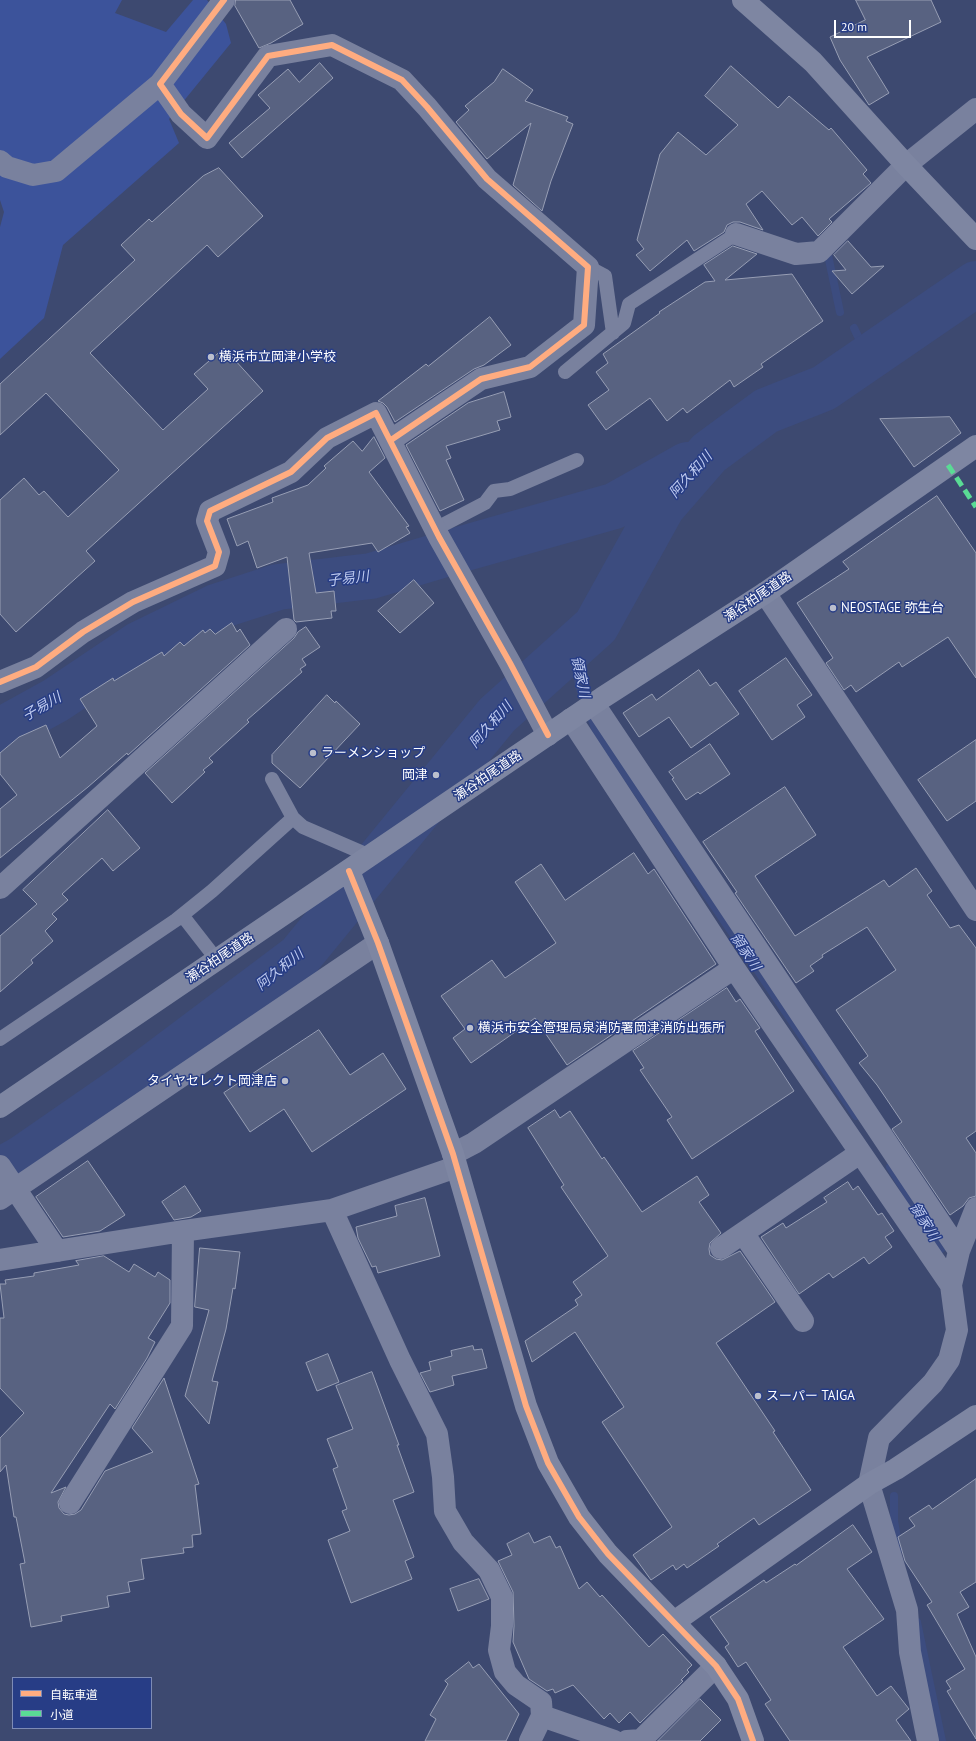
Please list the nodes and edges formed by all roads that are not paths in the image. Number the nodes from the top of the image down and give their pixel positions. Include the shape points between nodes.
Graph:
1 (224, 0) edge
2 (743, 0) edge
3 (160, 84) junction
4 (976, 109) edge
5 (0, 161) edge
6 (906, 165) junction
7 (736, 234) joint
8 (976, 239) edge
9 (588, 267) junction
10 (613, 333) junction
11 (565, 372) dead end
12 (391, 440) junction
13 (976, 446) edge
14 (577, 460) dead end
15 (437, 533) junction
16 (765, 593) junction
17 (286, 630) dead end
18 (0, 682) edge
19 (594, 704) junction
20 (571, 720) junction
21 (544, 726) junction
22 (272, 779) dead end
23 (293, 818) junction
24 (370, 856) junction
25 (349, 871) junction
26 (0, 888) edge
27 (976, 910) edge
28 (182, 915) junction
29 (378, 943) junction
30 (217, 960) junction
31 (734, 968) junction
32 (0, 1039) edge
33 (0, 1107) edge
34 (860, 1153) junction
35 (455, 1160) junction
36 (7, 1184) edge
37 (976, 1208) edge
38 (332, 1210) junction
39 (183, 1231) junction
40 (743, 1233) junction
41 (721, 1248) dead end
42 (57, 1251) junction
43 (959, 1251) junction
44 (0, 1260) edge
45 (951, 1285) junction
46 (803, 1321) dead end
47 (976, 1416) edge
48 (869, 1484) junction
49 (70, 1503) dead end
50 (674, 1622) junction
51 (716, 1666) junction
52 (542, 1716) junction
53 (530, 1741) edge
54 (614, 1741) edge
55 (627, 1741) edge
56 (753, 1741) edge
57 (928, 1741) edge

1 - 3 street
2 - 6 street via 813,62
3 - 5 street via 56,171 33,175 7,167
3 - 9 street via 181,114 207,138 268,56 332,45 402,80 488,179
4 - 6 street
6 - 7 street via 819,252 796,254
6 - 8 street
7 - 10 lane via 629,304 624,323
9 - 10 lane via 605,276
9 - 12 street via 584,325 530,367 482,380
10 - 11 lane
12 - 15 street
12 - 18 street via 376,413 327,438 291,472 210,511 207,521 219,552 215,566 133,602 83,632 36,667
13 - 16 street, 瀬谷柏尾道路
14 - 15 lane via 510,489 494,491 485,503
15 - 21 street
16 - 19 street, 瀬谷柏尾道路
16 - 27 street
17 - 26 street
19 - 20 street, 瀬谷柏尾道路
19 - 43 street
20 - 21 street, 瀬谷柏尾道路
20 - 31 street
21 - 24 street, 瀬谷柏尾道路
22 - 23 lane
23 - 24 lane via 303,827
23 - 28 lane
24 - 25 street, 瀬谷柏尾道路
25 - 29 street
25 - 30 street, 瀬谷柏尾道路
28 - 30 lane
28 - 32 lane
29 - 35 street
29 - 36 street
30 - 33 street, 瀬谷柏尾道路
31 - 34 street
31 - 35 street via 474,1143
34 - 40 street
34 - 45 street
35 - 38 street
35 - 50 street via 526,1406 548,1463 579,1517 608,1554
36 - 42 street
37 - 43 street
38 - 39 street
38 - 52 street via 400,1360 437,1434 445,1511 463,1542 489,1570 502,1597 502,1626 498,1650 505,1672 516,1685 541,1702
39 - 42 street
39 - 49 street via 182,1326
40 - 41 street
40 - 46 street
42 - 44 street
43 - 45 street
45 - 48 street via 957,1330 949,1360 933,1383 879,1438
47 - 48 street
48 - 50 street
48 - 57 street via 907,1610 910,1652
50 - 51 street
51 - 55 street via 641,1740
51 - 56 street via 738,1700
52 - 53 street
52 - 54 street

